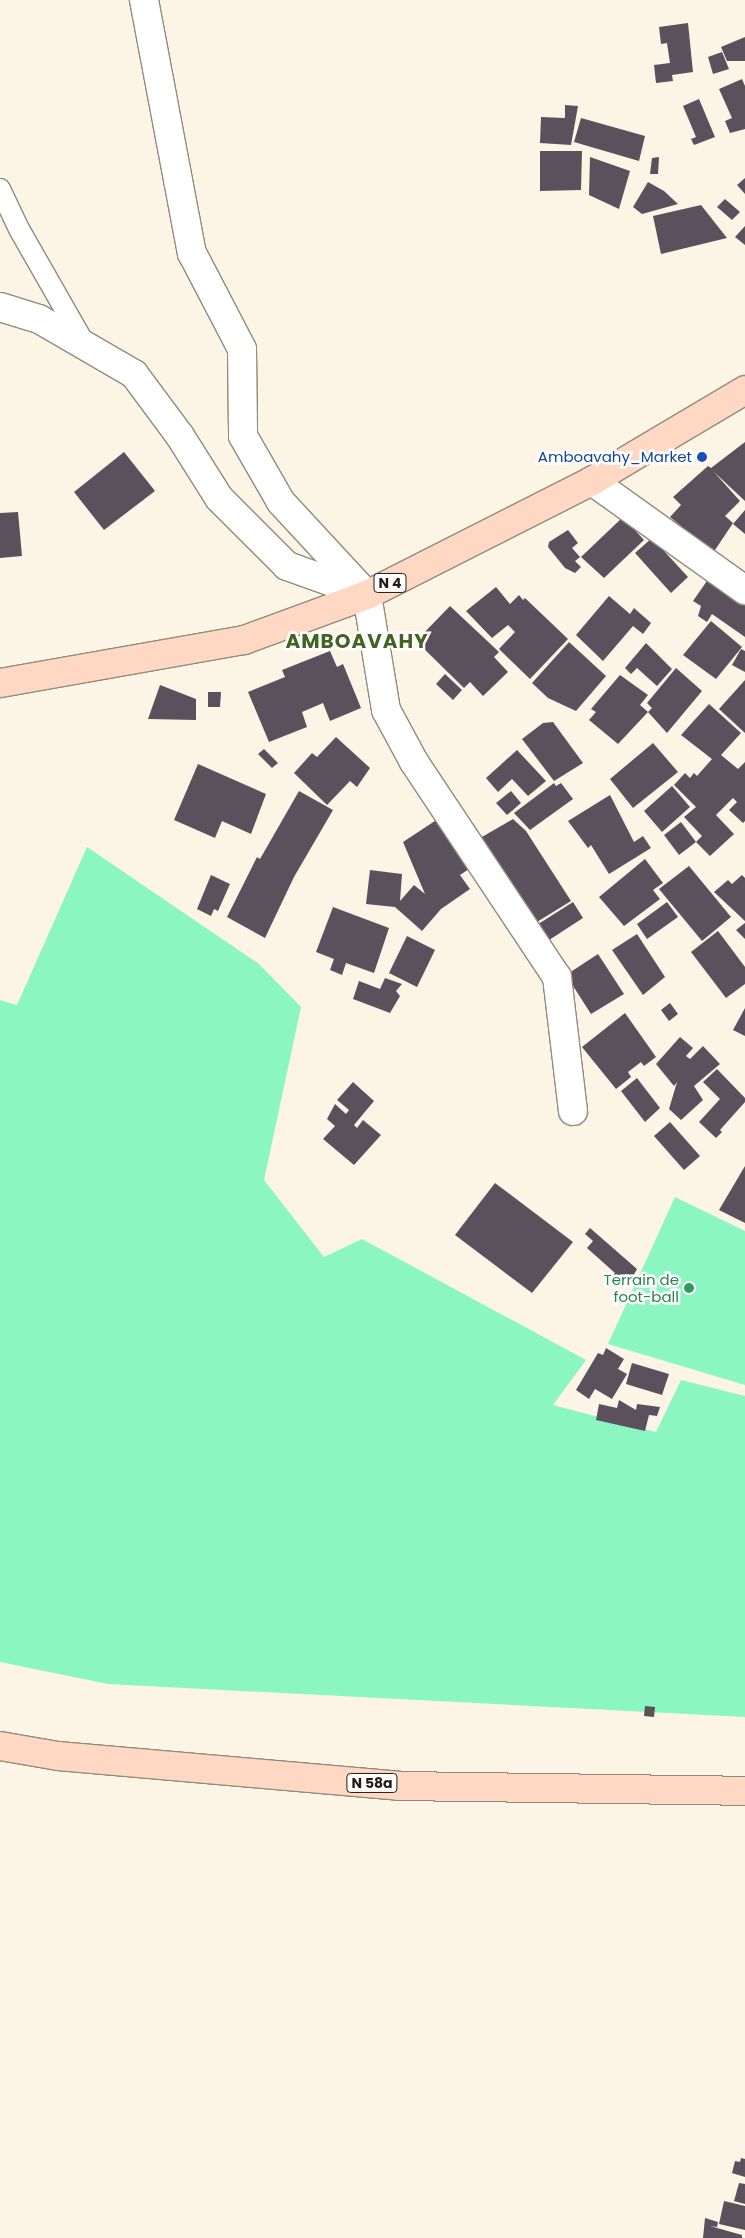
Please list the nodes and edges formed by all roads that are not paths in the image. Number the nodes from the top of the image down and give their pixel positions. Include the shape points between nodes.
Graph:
1 (144, 0) edge
2 (0, 189) edge
3 (0, 306) edge
4 (84, 343) junction
5 (745, 390) edge
6 (592, 481) junction
7 (745, 590) edge
8 (367, 595) junction
9 (0, 683) edge
10 (573, 1111) dead end
11 (0, 1746) edge
12 (745, 1791) edge

1 - 8 street via 192,253 242,349 243,436 281,502
2 - 4 lane
3 - 4 street via 38,319
4 - 8 street via 134,374 180,436 219,498 286,566
5 - 6 main road, N 4
6 - 7 street
6 - 8 main road, N 4
8 - 9 main road, N 4 via 244,640
8 - 10 street via 386,710 414,762 557,977
11 - 12 main road, N 58a via 58,1756 399,1786

